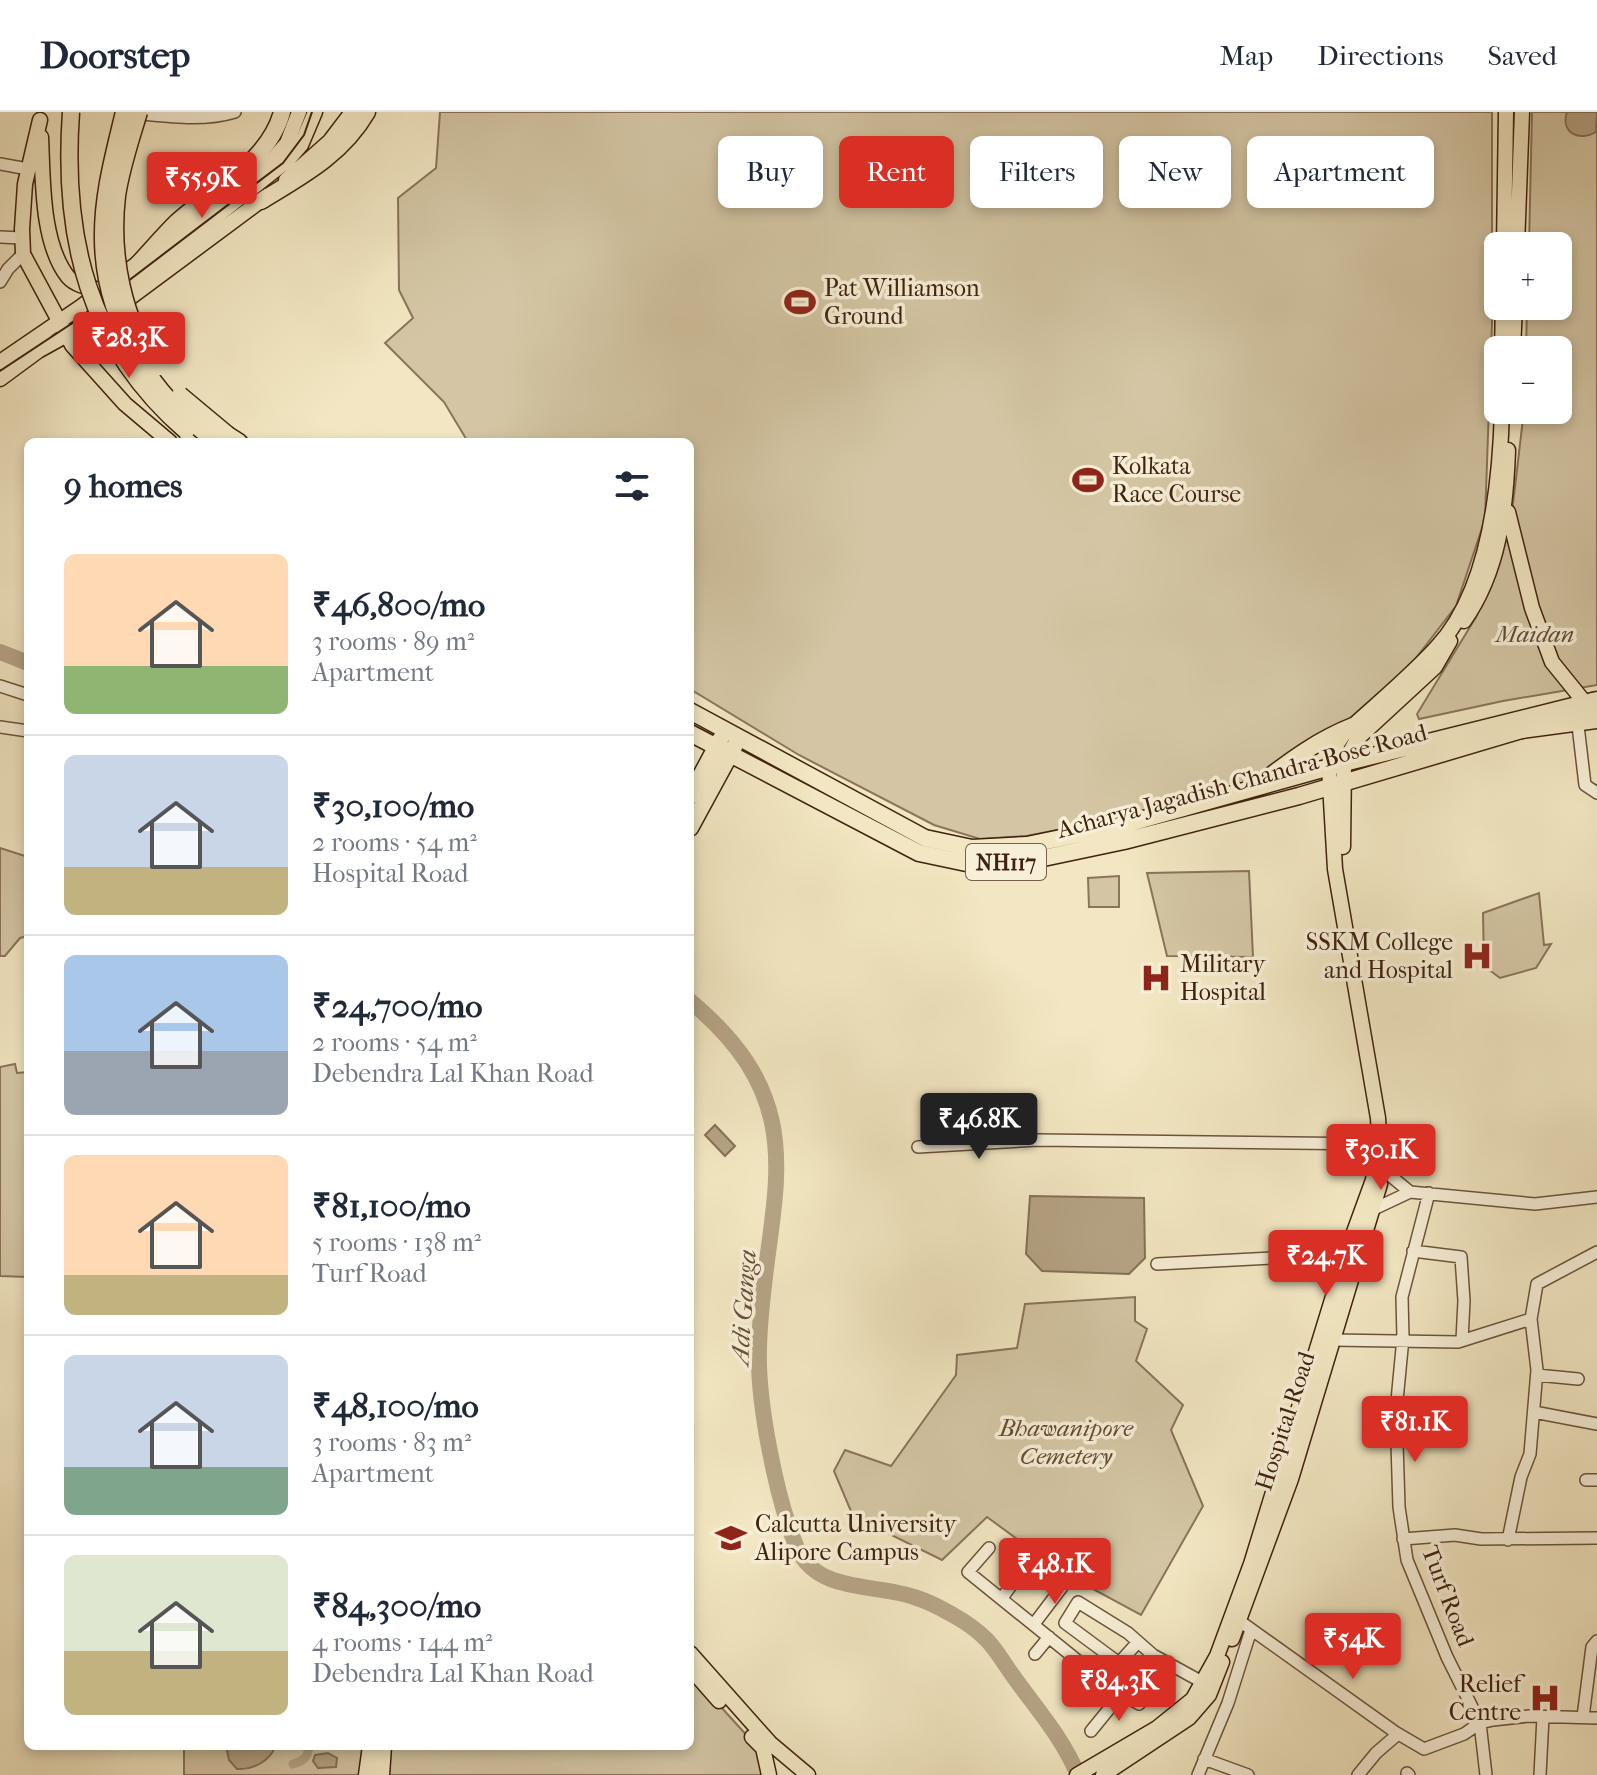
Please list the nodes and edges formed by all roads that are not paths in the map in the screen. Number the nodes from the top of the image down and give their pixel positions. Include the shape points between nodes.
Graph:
1 (125, 112) edge
2 (142, 112) edge
3 (235, 112) edge
4 (282, 112) edge
5 (299, 112) edge
6 (315, 112) edge
7 (352, 112) edge
8 (367, 112) edge
9 (1506, 112) edge
10 (1522, 112) edge
11 (71, 113) edge
12 (40, 116) edge
13 (0, 164) edge
14 (28, 169) junction
15 (261, 201) junction
16 (1504, 232) edge
17 (1518, 232) edge
18 (0, 237) edge
19 (23, 246) junction
20 (58, 256) junction
21 (138, 264) junction
22 (33, 271) junction
23 (0, 282) edge
24 (105, 289) junction
25 (59, 320) junction
26 (67, 335) junction
27 (0, 362) edge
28 (0, 379) edge
29 (1501, 424) edge
30 (1509, 424) edge
31 (164, 438) edge
32 (194, 438) edge
33 (225, 438) edge
34 (226, 438) edge
35 (1506, 503) junction
36 (0, 686) edge
37 (24, 694) edge
38 (1589, 709) edge
39 (694, 713) edge
40 (1597, 721) edge
41 (1353, 726) junction
42 (0, 727) edge
43 (24, 730) edge
44 (694, 735) edge
45 (732, 735) junction
46 (723, 751) junction
47 (1336, 765) junction
48 (1338, 784) junction
49 (1257, 787) junction
50 (694, 791) edge
51 (1597, 793) edge
52 (694, 819) edge
53 (1121, 833) junction
54 (1376, 1144) junction
55 (918, 1147) dead end
56 (1379, 1166) junction
57 (1410, 1192) junction
58 (1429, 1193) junction
59 (1597, 1197) edge
60 (1369, 1208) junction
61 (1413, 1251) junction
62 (1597, 1252) edge
63 (1346, 1254) junction
64 (1157, 1264) dead end
65 (1531, 1319) junction
66 (1333, 1340) junction
67 (1403, 1340) junction
68 (1462, 1340) junction
69 (1537, 1375) junction
70 (1578, 1379) dead end
71 (1534, 1412) junction
72 (1597, 1424) edge
73 (1597, 1538) edge
74 (1403, 1539) junction
75 (1508, 1540) junction
76 (989, 1548) dead end
77 (1023, 1569) dead end
78 (1062, 1587) dead end
79 (1002, 1598) junction
80 (1240, 1622) junction
81 (1034, 1624) junction
82 (1049, 1637) junction
83 (1597, 1641) edge
84 (1138, 1642) junction
85 (1035, 1654) dead end
86 (1153, 1655) junction
87 (694, 1658) edge
88 (1171, 1665) junction
89 (694, 1672) edge
90 (1202, 1682) junction
91 (1120, 1694) junction
92 (1543, 1717) junction
93 (1583, 1717) junction
94 (1597, 1718) edge
95 (1480, 1723) junction
96 (1091, 1731) dead end
97 (1398, 1734) junction
98 (766, 1746) junction
99 (370, 1750) edge
100 (383, 1750) edge
101 (1204, 1759) junction
102 (791, 1762) junction
103 (1107, 1773) edge
104 (367, 1775) edge
105 (381, 1775) edge
106 (770, 1775) edge
107 (808, 1775) edge
108 (1077, 1775) edge
109 (1198, 1775) edge
110 (1248, 1775) edge
111 (1358, 1775) edge
112 (1486, 1775) edge
113 (1540, 1775) edge

1 - 3 street via 184,118
1 - 33 highway, bridge via 104,209 106,275 114,305 128,342 160,389 179,410
2 - 34 highway, bridge via 117,196 119,276 150,358 169,384
4 - 21 highway via 259,152
5 - 21 main road via 287,143 273,159
6 - 26 main road via 288,160
7 - 15 main road via 330,141
8 - 15 highway via 323,163
9 - 16 main road
10 - 17 main road
11 - 32 highway, bridge via 74,224 96,310 124,364
12 - 14 main road
12 - 20 main road via 44,203
13 - 14 street
14 - 19 main road
15 - 26 main road via 119,306
18 - 19 street
19 - 22 main road
19 - 23 street
20 - 22 main road
20 - 24 main road via 77,284
21 - 24 main road
22 - 25 main road
24 - 25 main road
25 - 26 main road
25 - 27 main road
26 - 28 main road
26 - 31 main road via 103,381
29 - 41 main road via 1485,550 1460,615 1438,646
30 - 35 main road
35 - 38 main road via 1532,608 1552,662
35 - 47 main road via 1502,530 1475,605 1435,667
36 - 37 street
38 - 40 main road, Acharya Jagadish Chandra Bose Road
38 - 47 highway, Acharya Jagadish Chandra Bose Road
38 - 48 highway, Acharya Jagadish Chandra Bose Road / NH117
38 - 51 street via 1585,785
39 - 45 highway, Acharya Jagadish Chandra Bose Road
41 - 47 main road via 1334,749
41 - 49 highway via 1302,753
42 - 43 street
44 - 46 highway, Acharya Jagadish Chandra Bose Road
45 - 46 highway
45 - 53 highway, Acharya Jagadish Chandra Bose Road via 925,838 972,848
46 - 50 highway
46 - 52 highway
46 - 53 highway, Acharya Jagadish Chandra Bose Road / NH117 via 919,853 971,864 1029,861
47 - 48 main road
47 - 49 highway, Acharya Jagadish Chandra Bose Road
48 - 53 highway, Acharya Jagadish Chandra Bose Road / NH117
48 - 54 main road via 1335,869 1378,1118
48 - 56 main road via 1343,857 1384,1117
49 - 53 highway, Acharya Jagadish Chandra Bose Road
54 - 55 street via 1037,1140
54 - 56 main road
56 - 57 street
56 - 60 main road
57 - 58 street
57 - 60 street
58 - 59 street via 1535,1204
58 - 61 street, Turf Road
60 - 63 main road
60 - 66 main road, Hospital Road
61 - 67 street, Turf Road via 1402,1297
61 - 68 street via 1461,1257
62 - 65 street via 1537,1284
63 - 64 street
63 - 80 main road via 1251,1564
65 - 68 street
65 - 69 street
66 - 67 street
66 - 80 main road, Hospital Road
67 - 68 street
67 - 74 street, Turf Road via 1396,1411
69 - 70 street
69 - 71 street
71 - 72 street
71 - 75 street via 1530,1454
73 - 75 street
74 - 75 street via 1455,1535
74 - 95 street, Turf Road via 1428,1616
76 - 79 street via 968,1572
77 - 79 street
78 - 81 street
79 - 81 street
80 - 90 main road
80 - 97 street
80 - 101 street via 1228,1703
80 - 103 main road, Hospital Road via 1209,1695 1189,1718
81 - 82 street
82 - 85 street
82 - 91 street
83 - 93 street
84 - 84 street via 1078,1602 1065,1623 1119,1663
84 - 86 street
86 - 88 street
86 - 91 street
87 - 98 main road
88 - 90 street
88 - 91 street via 1139,1704
89 - 98 main road
90 - 108 main road via 1193,1699 1157,1728
91 - 96 street
92 - 93 street
92 - 95 street
92 - 113 street
93 - 94 street
95 - 97 street via 1424,1749
95 - 112 street, Turf Road
97 - 111 street
98 - 102 main road
98 - 106 main road
99 - 104 highway
100 - 105 highway
101 - 109 street
101 - 110 street
102 - 106 main road via 776,1766
102 - 107 main road

